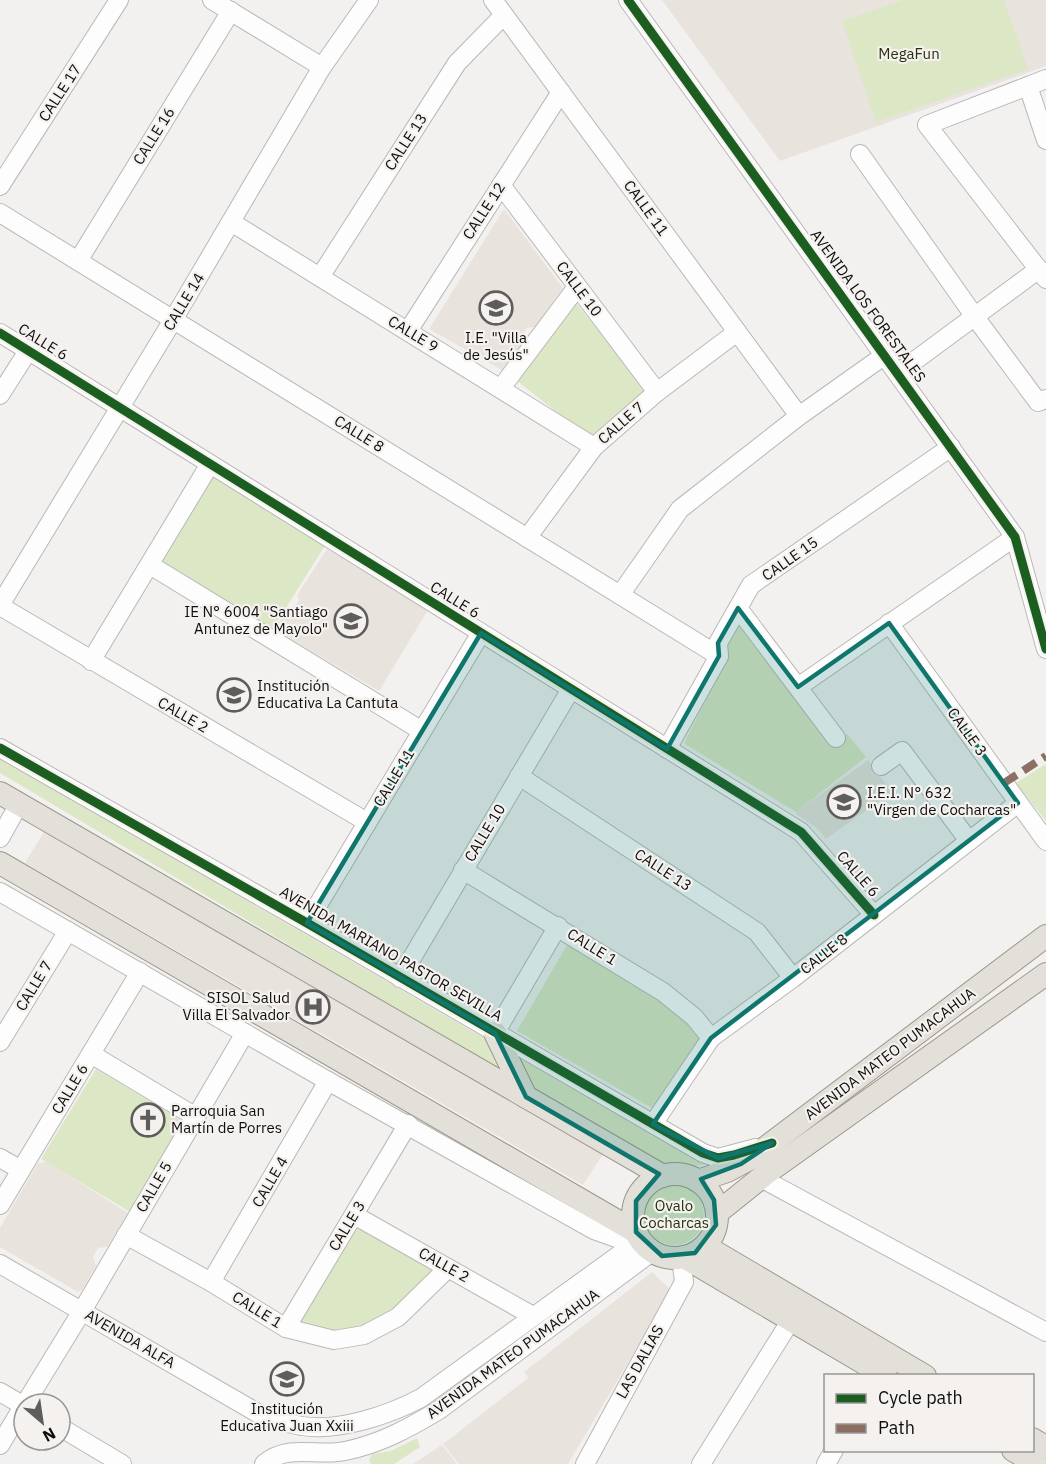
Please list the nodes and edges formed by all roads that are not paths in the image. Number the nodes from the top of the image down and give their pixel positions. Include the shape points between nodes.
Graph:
1 (119, 0) edge
2 (212, 0) edge
3 (369, 0) edge
4 (493, 0) edge
5 (628, 0) edge
6 (231, 12) junction
7 (504, 15) junction
8 (322, 66) junction
9 (1046, 79) edge
10 (1028, 86) junction
11 (561, 92) junction
12 (1046, 140) edge
13 (860, 154) dead end
14 (501, 185) junction
15 (0, 186) edge
16 (0, 213) edge
17 (231, 222) junction
18 (78, 261) junction
19 (1042, 274) edge
20 (320, 277) junction
21 (578, 287) junction
22 (975, 317) junction
23 (173, 320) junction
24 (408, 331) junction
25 (737, 332) junction
26 (0, 333) edge
27 (28, 351) junction
28 (885, 355) junction
29 (898, 373) junction
30 (501, 388) junction
31 (657, 392) junction
32 (0, 394) edge
33 (1046, 399) edge
34 (120, 408) junction
35 (799, 416) junction
36 (594, 447) junction
37 (951, 447) junction
38 (210, 464) junction
39 (1015, 537) junction
40 (527, 538) junction
41 (150, 565) junction
42 (620, 595) junction
43 (0, 606) edge
44 (738, 608) junction
45 (889, 623) junction
46 (481, 633) junction
47 (1046, 649) edge
48 (719, 656) junction
49 (91, 661) junction
50 (798, 687) junction
51 (571, 689) junction
52 (422, 731) junction
53 (836, 738) dead end
54 (0, 748) edge
55 (667, 749) junction
56 (881, 766) dead end
57 (519, 776) junction
58 (7, 803) edge
59 (1018, 803) junction
60 (367, 822) junction
61 (0, 838) edge
62 (969, 841) junction
63 (1046, 841) edge
64 (0, 863) edge
65 (464, 870) junction
66 (0, 892) edge
67 (874, 915) junction
68 (307, 922) junction
69 (558, 926) junction
70 (68, 930) junction
71 (1046, 936) edge
72 (140, 972) junction
73 (1046, 974) edge
74 (400, 978) junction
75 (793, 978) junction
76 (245, 1033) junction
77 (495, 1033) junction
78 (711, 1038) junction
79 (0, 1042) edge
80 (90, 1054) junction
81 (328, 1081) junction
82 (526, 1097) junction
83 (196, 1117) junction
84 (408, 1124) junction
85 (653, 1124) junction
86 (772, 1143) junction
87 (0, 1158) edge
88 (21, 1170) junction
89 (663, 1176) junction
90 (761, 1178) junction
91 (698, 1180) junction
92 (0, 1205) edge
93 (717, 1213) junction
94 (354, 1215) junction
95 (126, 1235) junction
96 (642, 1240) junction
97 (705, 1246) junction
98 (683, 1257) junction
99 (0, 1264) edge
100 (448, 1268) junction
101 (212, 1282) junction
102 (82, 1311) junction
103 (533, 1316) junction
104 (791, 1320) junction
105 (286, 1329) junction
106 (1046, 1332) edge
107 (881, 1374) edge
108 (922, 1374) edge
109 (32, 1392) edge
110 (261, 1414) joint
111 (12, 1425) edge
112 (72, 1434) edge
113 (0, 1445) edge
114 (1016, 1452) edge
115 (122, 1464) edge
116 (264, 1464) edge
117 (585, 1464) edge
118 (701, 1464) edge
119 (1036, 1464) edge

1 - 15 street, CALLE 17
2 - 6 street
3 - 8 street, CALLE 14
4 - 7 street, CALLE 11
5 - 28 street, AVENIDA LOS FORESTALES
6 - 8 street
6 - 18 street, CALLE 16
7 - 11 street, CALLE 11
7 - 20 street, CALLE 13 via 457,63
8 - 17 street, CALLE 14
9 - 10 street
10 - 12 street
10 - 19 street via 927,125
11 - 14 street, CALLE 12
11 - 25 street, CALLE 11
13 - 22 street
14 - 21 street, CALLE 10
14 - 24 street, CALLE 12
16 - 18 street, CALLE 8
17 - 20 street, CALLE 9
17 - 23 street, CALLE 14
18 - 23 street, CALLE 8
19 - 22 street
20 - 24 street, CALLE 9
21 - 30 street
21 - 31 street, CALLE 10
22 - 29 street
22 - 33 street via 1038,402
23 - 34 street, CALLE 14
23 - 40 street, CALLE 8
24 - 30 street, CALLE 9
25 - 31 street, CALLE 7
25 - 35 street, CALLE 11
26 - 27 street, CALLE 6
27 - 32 street
27 - 34 street, CALLE 6
28 - 29 street, AVENIDA LOS FORESTALES
28 - 35 street
29 - 37 street, AVENIDA LOS FORESTALES
30 - 36 street, CALLE 9
31 - 36 street, CALLE 7
34 - 38 street, CALLE 6
34 - 43 street, CALLE 14
35 - 42 street via 680,509
36 - 40 street, CALLE 7
37 - 39 street, AVENIDA LOS FORESTALES
37 - 44 street, CALLE 15 via 751,585
38 - 41 street
38 - 46 street, CALLE 6
39 - 45 street
39 - 47 street, AVENIDA LOS FORESTALES
40 - 42 street, CALLE 8
41 - 49 street
41 - 52 street
42 - 48 street, CALLE 8
43 - 49 street, CALLE 2
44 - 48 street, CALLE 15 via 718,643
44 - 50 street
45 - 50 street
45 - 59 street, CALLE 3
46 - 51 street, CALLE 6
46 - 52 street, CALLE 11
48 - 55 street, CALLE 15
49 - 60 street, CALLE 2
50 - 53 street
51 - 55 street, CALLE 6
51 - 57 street, CALLE 10
52 - 60 street, CALLE 11
54 - 68 street, AVENIDA MARIANO PASTOR SEVILLA
55 - 67 street, CALLE 6 via 801,832
56 - 62 street via 902,751
57 - 65 street, CALLE 10
57 - 75 street, CALLE 13 via 757,932
58 - 61 street
58 - 82 main road
59 - 62 street, CALLE 8
59 - 63 street, CALLE 3
60 - 68 street, CALLE 11
62 - 67 street, CALLE 8
64 - 96 main road
65 - 69 street, CALLE 1
65 - 74 street, CALLE 10
66 - 70 street
67 - 75 street, CALLE 8
68 - 74 street, AVENIDA MARIANO PASTOR SEVILLA
69 - 77 street
69 - 78 street, CALLE 1 via 679,1002
70 - 72 street
70 - 79 street, CALLE 7
71 - 86 main road, AVENIDA MATEO PUMACAHUA
72 - 76 street
72 - 80 street, CALLE 6
73 - 90 main road, AVENIDA MATEO PUMACAHUA
74 - 77 street, AVENIDA MARIANO PASTOR SEVILLA
75 - 78 street, CALLE 8
76 - 81 street
76 - 83 street, CALLE 5
77 - 82 main road
77 - 85 street, AVENIDA MARIANO PASTOR SEVILLA
78 - 85 street, CALLE 8
80 - 83 street
80 - 88 street, CALLE 6
81 - 84 street
81 - 101 street, CALLE 4
82 - 89 main road
83 - 95 street, CALLE 5
84 - 94 street, CALLE 3
84 - 96 street via 594,1230 622,1240
85 - 86 street, AVENIDA MARIANO PASTOR SEVILLA via 718,1158
86 - 91 main road, AVENIDA MATEO PUMACAHUA via 741,1164
87 - 88 street
88 - 92 street, CALLE 6
89 - 91 main road via 675,1174
89 - 96 main road via 643,1190 636,1201 634,1213
90 - 93 main road, AVENIDA MATEO PUMACAHUA
90 - 106 street
91 - 93 main road via 714,1200
93 - 97 main road via 712,1236
94 - 100 street, CALLE 2
94 - 105 street, CALLE 3
95 - 101 street, CALLE 1
95 - 102 street, CALLE 5
96 - 98 main road via 662,1256
96 - 103 street, AVENIDA MATEO PUMACAHUA
96 - 116 street, AVENIDA MATEO PUMACAHUA via 439,1410 373,1444 342,1452 292,1452
97 - 98 main road
97 - 108 main road
98 - 104 main road
98 - 117 street, LAS DALIAS via 684,1282
99 - 102 street, AVENIDA ALFA
100 - 103 street, CALLE 2
100 - 105 street, CALLE 1 via 398,1317 364,1335 334,1340
101 - 105 street, CALLE 1
102 - 109 street
102 - 110 street, AVENIDA ALFA
103 - 110 street, AVENIDA MATEO PUMACAHUA via 421,1398 401,1408 330,1425 305,1426
104 - 107 main road
104 - 118 street
111 - 113 street
112 - 115 street
114 - 119 main road

